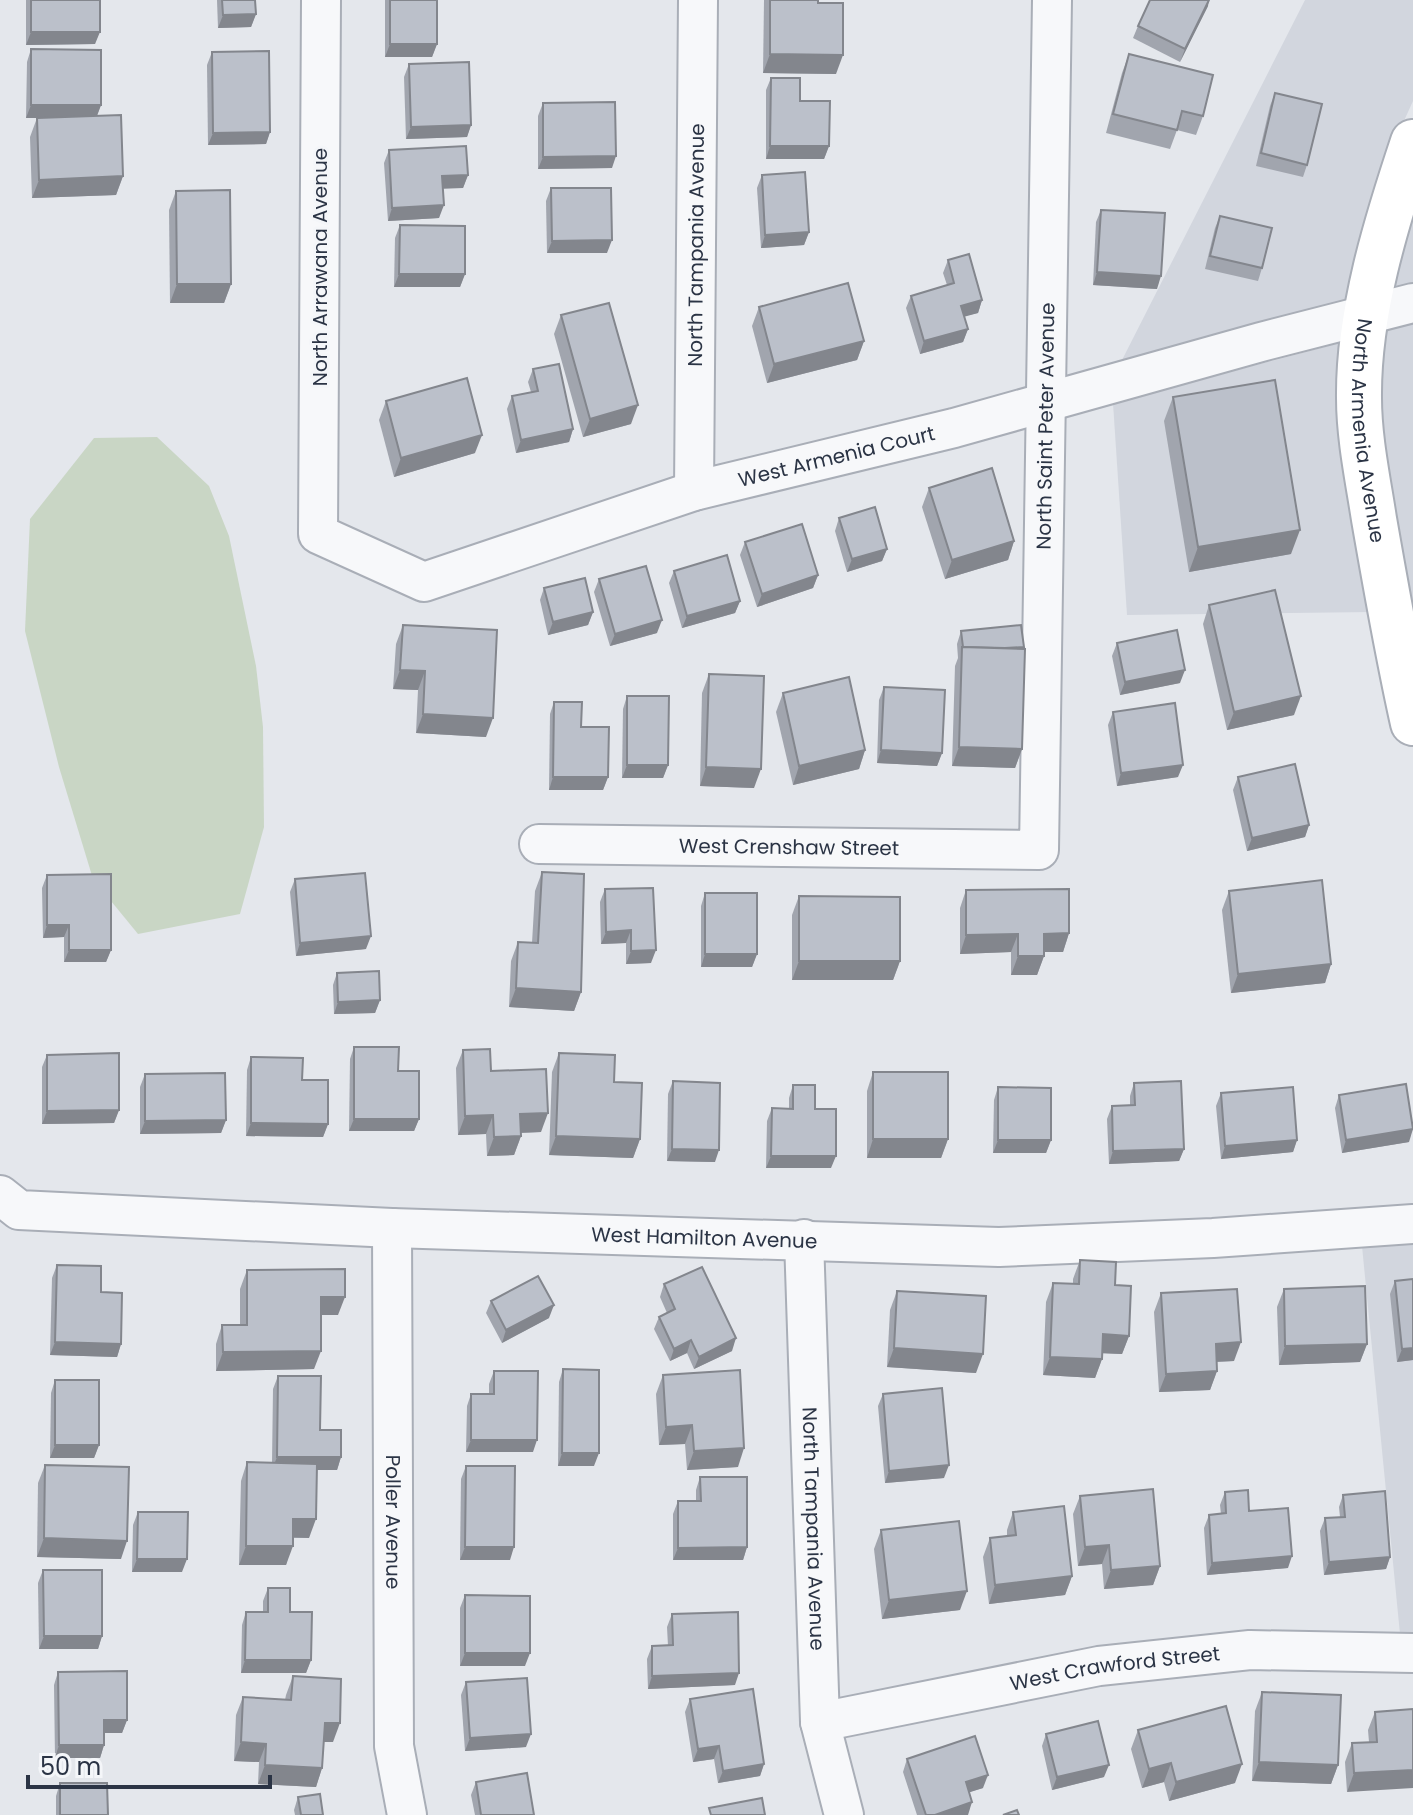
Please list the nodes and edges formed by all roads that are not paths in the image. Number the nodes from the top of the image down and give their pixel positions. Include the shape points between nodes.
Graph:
1 (321, 0) edge
2 (698, 0) edge
3 (1052, 0) edge
4 (1413, 142) edge
5 (1413, 303) edge
6 (1366, 317) junction
7 (1047, 400) junction
8 (694, 491) junction
9 (318, 534) joint
10 (1413, 723) edge
11 (539, 844) dead end
12 (1039, 850) joint
13 (0, 1195) edge
14 (1413, 1224) edge
15 (392, 1228) junction
16 (804, 1239) junction
17 (1413, 1653) edge
18 (820, 1722) junction
19 (407, 1815) edge
20 (844, 1815) edge

1 - 9 street, North Arrawana Avenue
2 - 8 street, North Tampania Avenue
3 - 7 street, North Saint Peter Avenue
4 - 6 main road, North Armenia Avenue via 1387,220
5 - 6 street, West Armenia Court
6 - 7 street, West Armenia Court
6 - 10 main road, North Armenia Avenue via 1359,398 1368,480
7 - 8 street, West Armenia Court
7 - 12 street, North Saint Peter Avenue
8 - 9 street, West Armenia Court via 424,582
11 - 12 street, West Crenshaw Street
13 - 15 street, West Hamilton Avenue via 19,1210
14 - 16 street, West Hamilton Avenue via 999,1247
15 - 16 street, West Hamilton Avenue
15 - 19 street, Poller Avenue via 394,1746
16 - 18 street, North Tampania Avenue
17 - 18 street, West Crawford Street via 1250,1650 1099,1666
18 - 20 street, North Tampania Avenue

